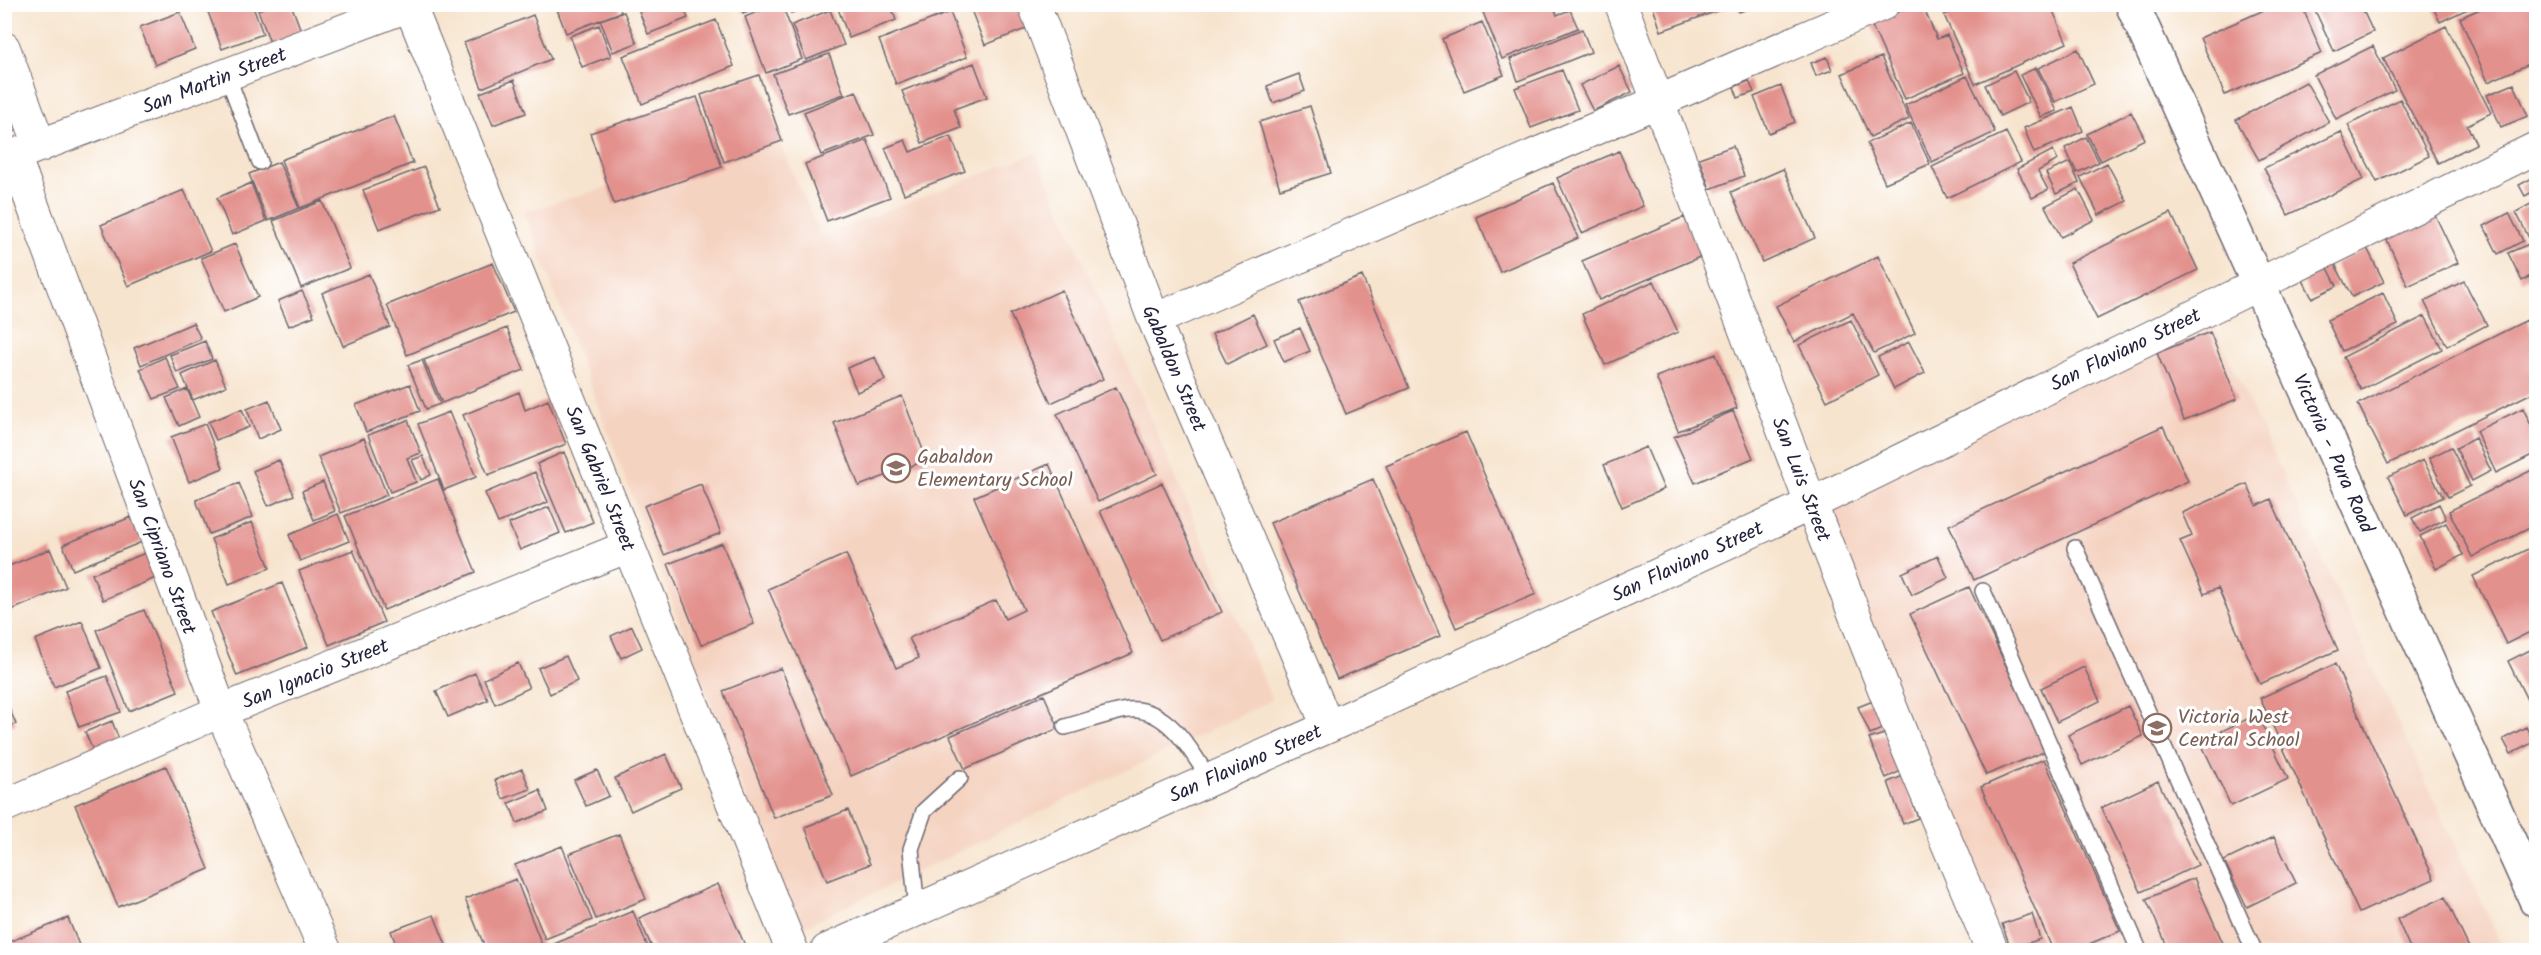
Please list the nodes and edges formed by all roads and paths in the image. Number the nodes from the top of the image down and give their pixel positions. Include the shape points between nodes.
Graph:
1 (1035, 4) edge
2 (1621, 4) edge
3 (1883, 4) edge
4 (2132, 4) edge
5 (412, 5) edge
6 (4, 48) edge
7 (227, 75) junction
8 (1658, 100) junction
9 (2536, 148) edge
10 (20, 154) edge
11 (260, 162) dead end
12 (2257, 283) junction
13 (1154, 320) junction
14 (1811, 504) junction
15 (629, 546) junction
16 (2075, 548) dead end
17 (1983, 591) dead end
18 (221, 711) junction
19 (1065, 727) dead end
20 (1328, 727) junction
21 (960, 778) dead end
22 (1209, 779) junction
23 (4, 806) edge
24 (2527, 855) edge
25 (2536, 900) edge
26 (918, 910) junction
27 (325, 951) edge
28 (792, 951) edge
29 (827, 951) edge
30 (1992, 951) edge
31 (2139, 951) edge
32 (2254, 951) edge

1 - 13 street, Gabaldon Street
2 - 8 street, San Luis Street
3 - 8 street
4 - 12 main road, Victoria - Pura Road
5 - 7 street, San Martin Street
5 - 15 street, San Gabriel Street
6 - 10 street, San Cipriano Street
7 - 10 street, San Martin Street
7 - 11 lane
8 - 13 street
8 - 14 street, San Luis Street
9 - 12 street, San Flaviano Street
10 - 18 street, San Cipriano Street
12 - 14 street, San Flaviano Street
12 - 24 main road, Victoria - Pura Road
13 - 20 street, Gabaldon Street
14 - 20 street, San Flaviano Street
14 - 30 street, San Luis Street
15 - 18 street, San Ignacio Street
15 - 28 street, San Gabriel Street
16 - 32 lane
17 - 31 lane
18 - 23 street, San Ignacio Street
18 - 27 street, San Cipriano Street
19 - 22 lane via 1129,710 1150,714 1178,733
20 - 22 street, San Flaviano Street
21 - 26 lane via 924,811 911,849
22 - 26 street, San Flaviano Street
24 - 25 main road, Victoria - Pura Road
26 - 29 street, San Flaviano Street

